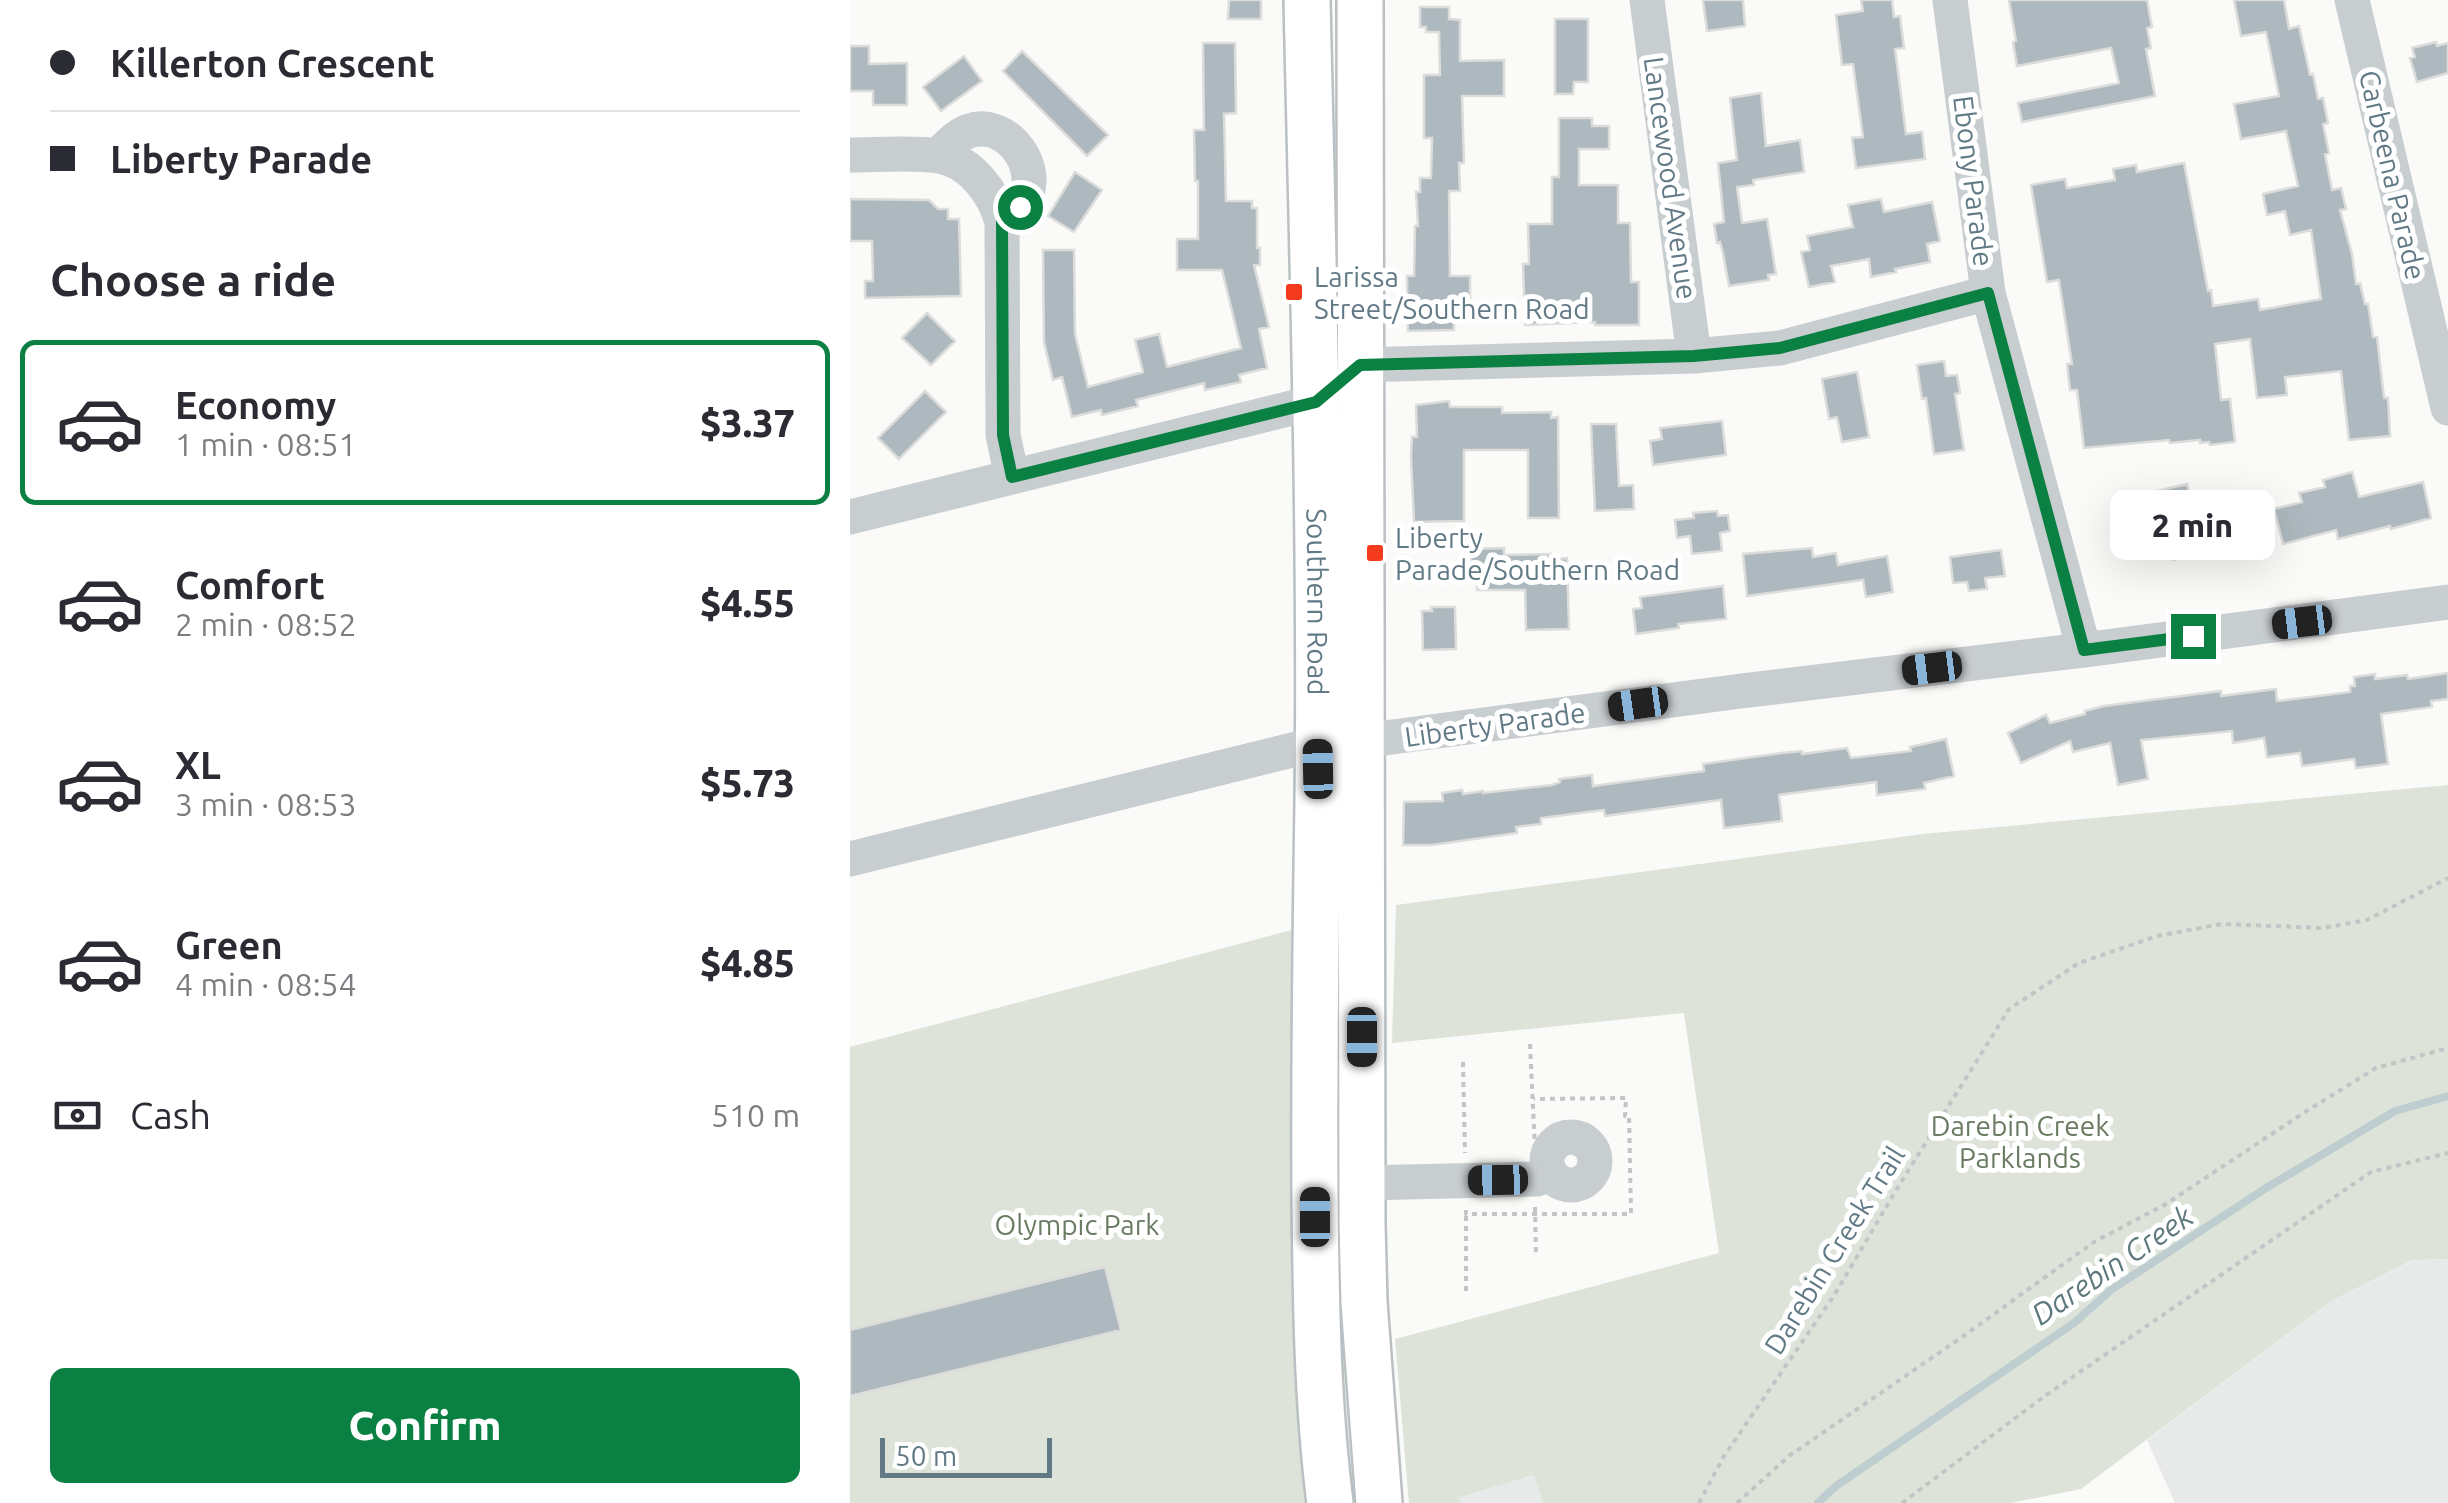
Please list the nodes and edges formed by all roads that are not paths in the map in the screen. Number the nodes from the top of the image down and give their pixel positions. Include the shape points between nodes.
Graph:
1 (1307, 0) edge
2 (1360, 0) edge
3 (1647, 0) edge
4 (1950, 0) edge
5 (2352, 0) edge
6 (850, 155) edge
7 (938, 156) junction
8 (1002, 223) junction
9 (1988, 293) junction
10 (1694, 356) junction
11 (1360, 365) junction
12 (1316, 402) junction
13 (2448, 408) edge
14 (1012, 477) junction
15 (850, 518) edge
16 (2448, 602) edge
17 (2084, 650) junction
18 (1362, 742) junction
19 (1317, 744) junction
20 (850, 859) edge
21 (1543, 1165) road end
22 (1362, 1182) junction
23 (1330, 1503) edge
24 (1378, 1503) edge

1 - 12 main road, Southern Road
2 - 11 main road, Southern Road
3 - 10 street, Lancewood Avenue
4 - 9 street, Ebony Parade
5 - 13 street, Carbeena Parade
6 - 7 street
7 - 8 street via 958,163 984,186
7 - 8 street via 979,128 996,130 1017,149 1028,170 1027,196
8 - 14 street via 1003,435
9 - 10 street via 1780,348
9 - 17 street, Ebony Parade
10 - 11 street
11 - 12 street
11 - 18 main road, Southern Road
12 - 14 street
12 - 19 main road, Southern Road
14 - 15 street
16 - 17 street, Liberty Parade
17 - 18 street, Liberty Parade
18 - 19 street, Liberty Parade
18 - 22 main road, Southern Road
19 - 20 street, Liberty Parade
19 - 23 main road, Southern Road via 1316,1329
21 - 22 street via 1537,1179
22 - 24 main road, Southern Road

